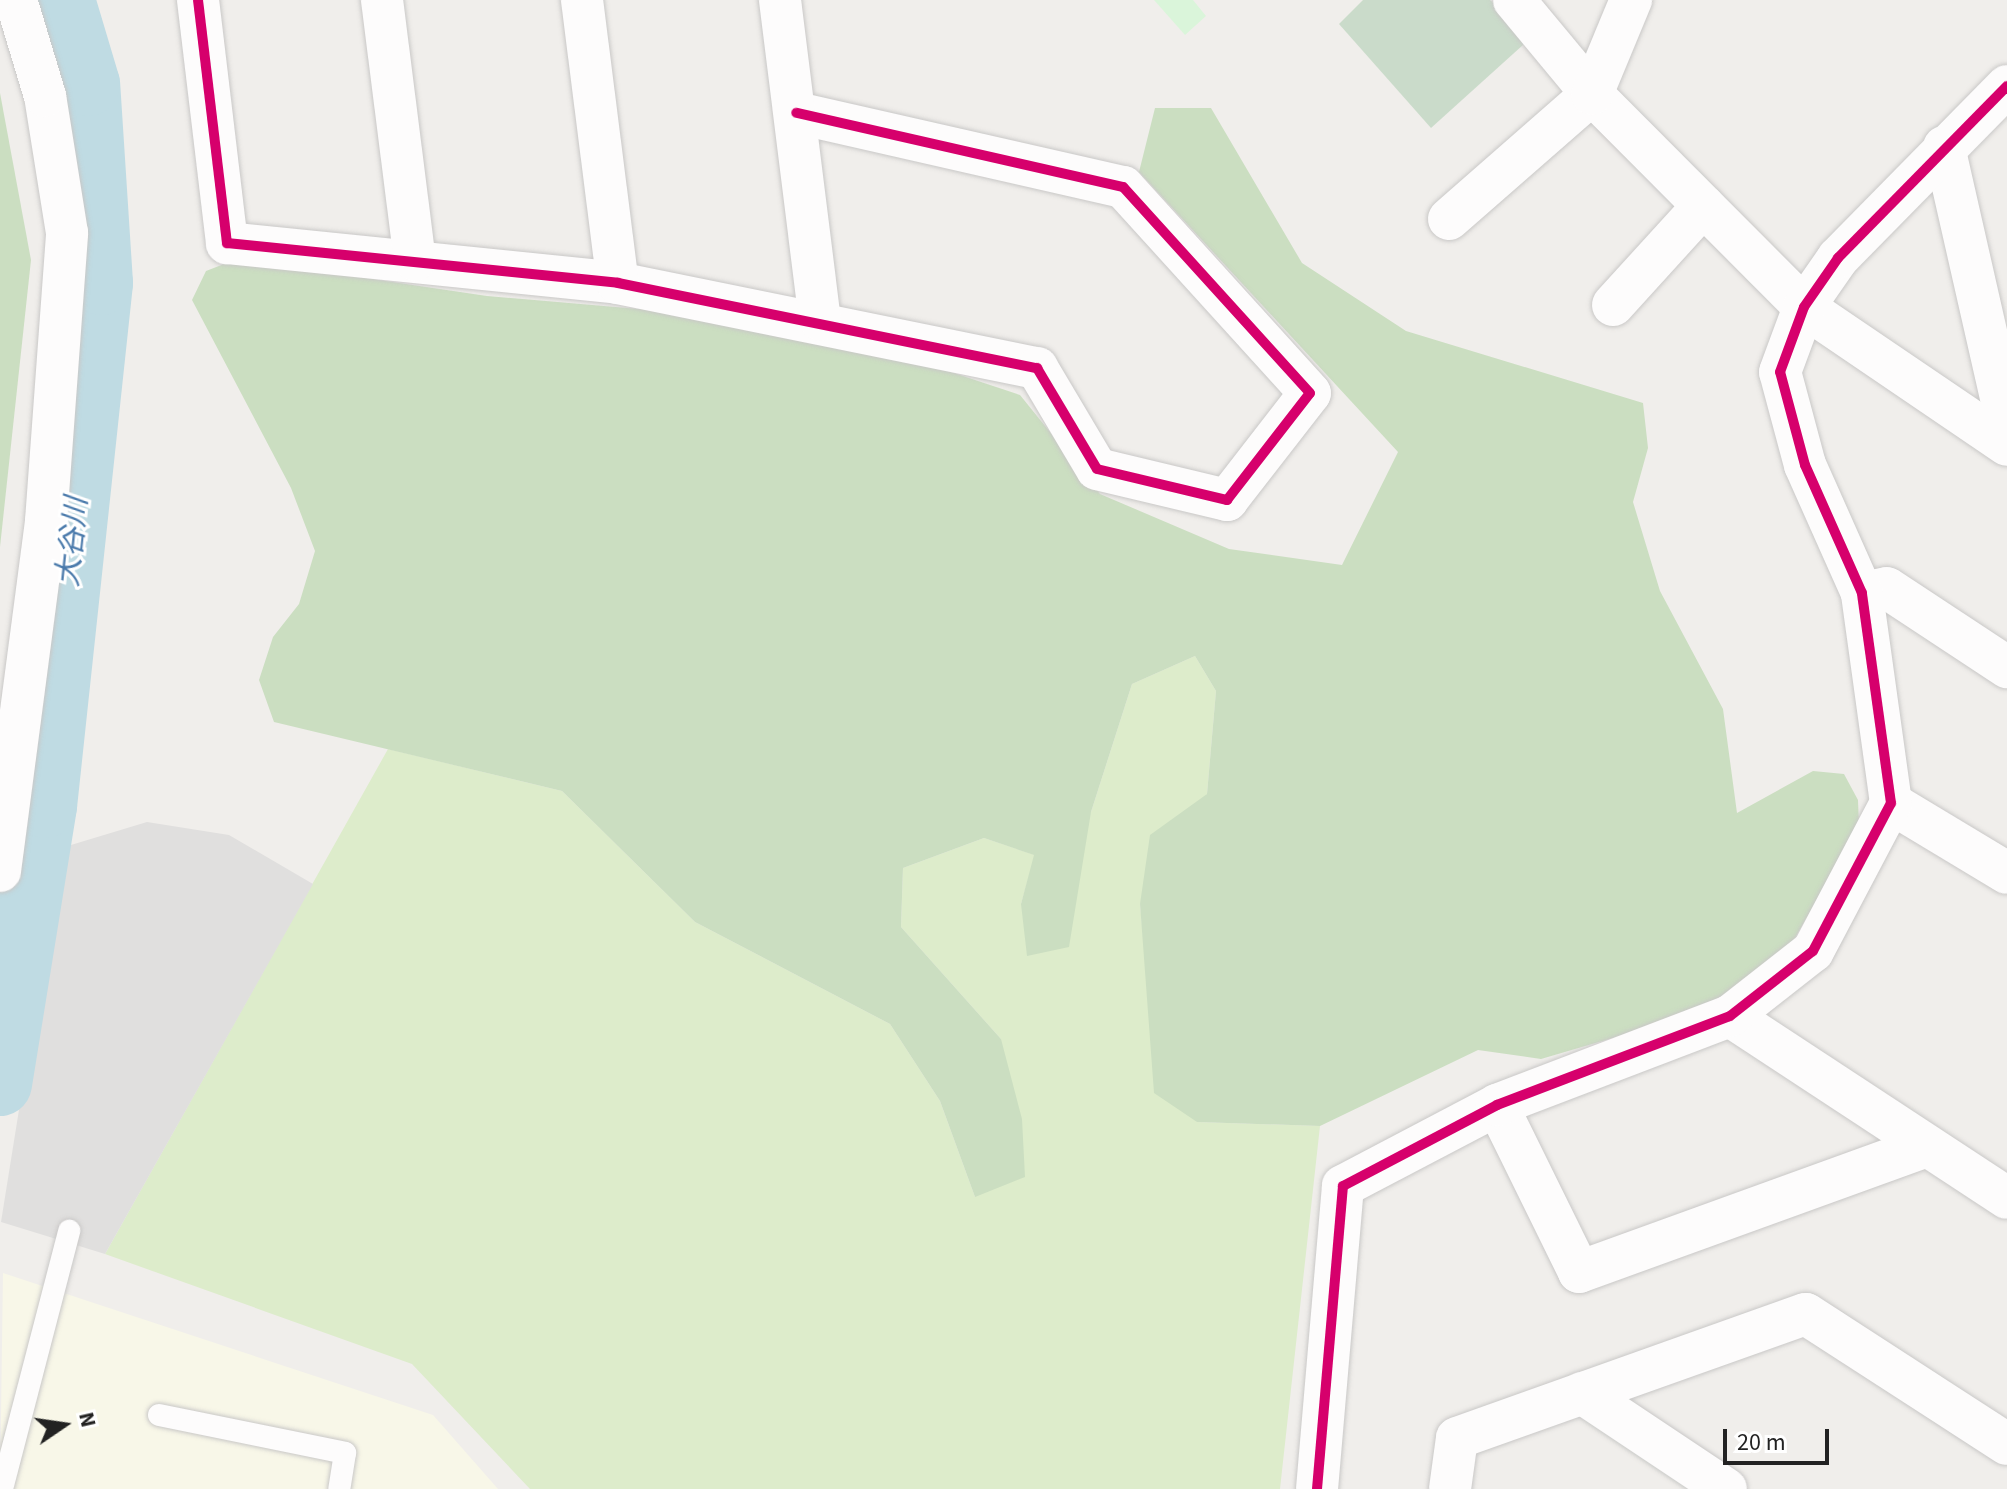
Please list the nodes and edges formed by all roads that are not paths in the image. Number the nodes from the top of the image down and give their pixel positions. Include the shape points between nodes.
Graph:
1 (16, 0) edge
2 (198, 0) edge
3 (382, 0) edge
4 (582, 0) edge
5 (780, 0) edge
6 (1514, 0) edge
7 (1631, 0) edge
8 (2007, 86) edge
9 (1592, 94) junction
10 (796, 113) junction
11 (1944, 147) junction
12 (1703, 206) junction
13 (1449, 219) dead end
14 (415, 260) junction
15 (618, 283) junction
16 (1613, 305) dead end
17 (1804, 307) junction
18 (820, 320) junction
19 (2007, 424) edge
20 (2007, 445) edge
21 (1862, 593) junction
22 (2007, 667) edge
23 (1891, 803) junction
24 (0, 871) edge
25 (2007, 873) edge
26 (1730, 1016) junction
27 (1497, 1105) junction
28 (1927, 1146) junction
29 (2007, 1198) edge
30 (69, 1231) dead end
31 (1582, 1393) junction
32 (159, 1415) dead end
33 (2007, 1444) edge
34 (2, 1489) edge
35 (339, 1489) edge
36 (1317, 1489) edge
37 (1450, 1489) edge
38 (1726, 1489) edge

1 - 24 street via 45,96 67,233 46,521
2 - 14 street via 227,243
3 - 14 street
4 - 15 street
5 - 10 street
6 - 9 street
7 - 9 street
8 - 11 street
9 - 12 street
9 - 13 street
10 - 18 street
10 - 18 street via 1123,187 1310,393 1227,500 1097,469 1037,368
11 - 17 street via 1838,258
11 - 19 street
12 - 16 street
12 - 17 street
14 - 15 street
15 - 18 street
17 - 20 street
17 - 21 street via 1780,372 1805,465
21 - 22 street via 1887,588
21 - 23 street
23 - 25 street
23 - 26 street via 1813,951
26 - 27 street
26 - 28 street
27 - 28 street via 1579,1272
27 - 36 street via 1343,1186
28 - 29 street
30 - 34 lane
31 - 33 street via 1806,1314
31 - 37 street via 1457,1438
31 - 38 street
32 - 35 lane via 345,1453

